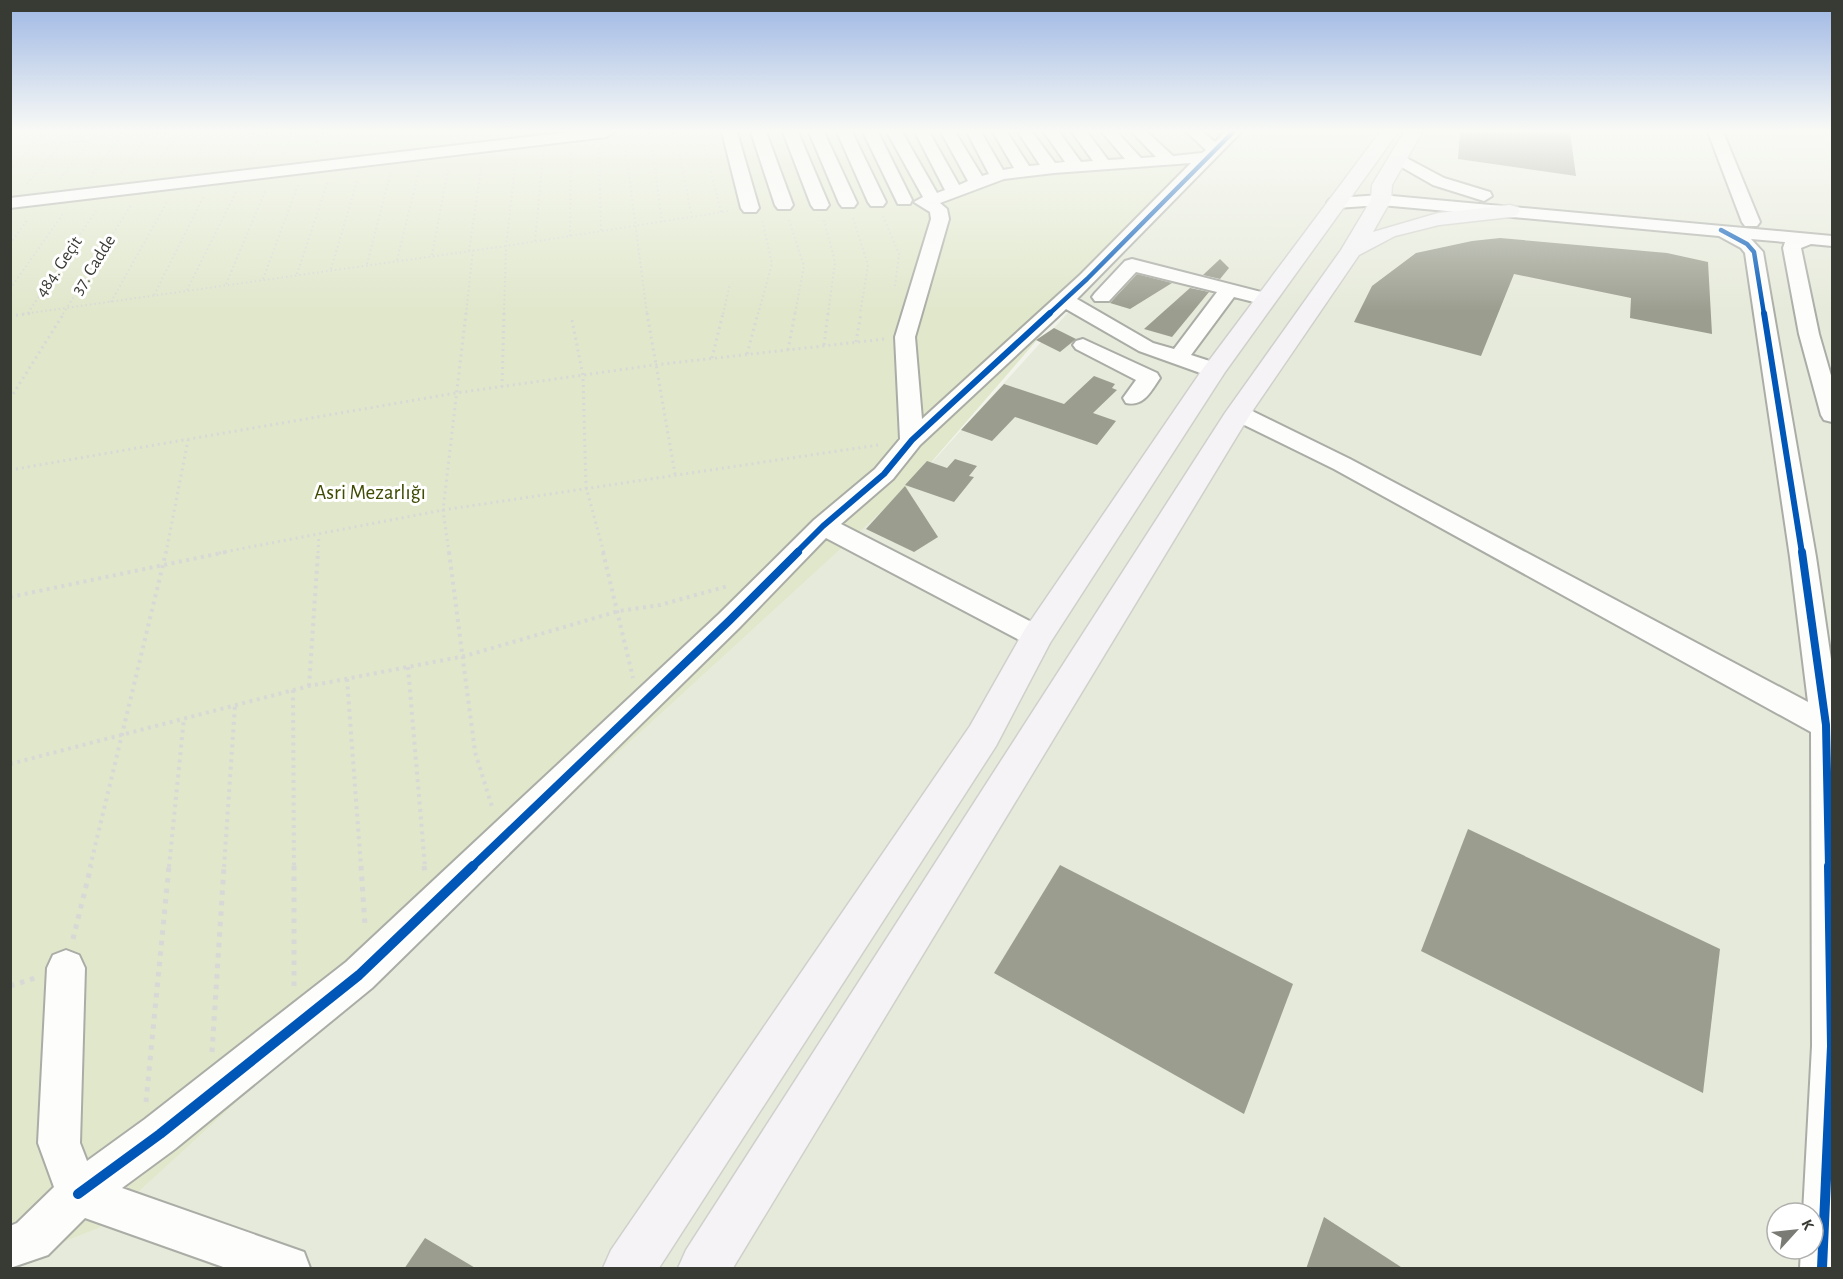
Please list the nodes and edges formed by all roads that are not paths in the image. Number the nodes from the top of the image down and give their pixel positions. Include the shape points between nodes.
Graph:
1 (103, 192) edge
2 (745, 192) edge
3 (779, 192) edge
4 (815, 192) edge
5 (843, 192) edge
6 (872, 192) edge
7 (913, 192) edge
8 (917, 192) edge
9 (955, 192) edge
10 (1166, 192) edge
11 (1360, 192) edge
12 (1372, 192) edge
13 (1448, 192) edge
14 (1465, 192) edge
15 (1468, 192) edge
16 (1739, 192) edge
17 (1486, 197) junction
18 (920, 201) junction
19 (877, 202) road end
20 (11, 203) edge
21 (848, 203) road end
22 (784, 205) road end
23 (820, 205) road end
24 (750, 208) road end
25 (1510, 211) junction
26 (1751, 222) junction
27 (1721, 230) junction
28 (1833, 230) edge
29 (1810, 239) junction
30 (1833, 241) edge
31 (1351, 251) junction
32 (1230, 289) junction
33 (1102, 297) dead end
34 (1266, 299) junction
35 (1065, 300) junction
36 (1083, 345) dead end
37 (1146, 347) junction
38 (1178, 358) junction
39 (1121, 364) junction
40 (1214, 370) junction
41 (1134, 398) dead end
42 (1238, 413) junction
43 (1833, 415) edge
44 (912, 440) junction
45 (823, 526) junction
46 (1037, 637) junction
47 (1829, 727) edge
48 (66, 968) road end
49 (78, 1194) junction
50 (10, 1248) edge
51 (288, 1269) edge
52 (629, 1269) edge
53 (704, 1269) edge
54 (1822, 1269) edge

1 - 20 street
2 - 24 street
3 - 22 street
4 - 23 street
5 - 21 street
6 - 19 street
7 - 18 street
8 - 18 street
9 - 18 street
10 - 35 street
11 - 34 main road
12 - 31 main road
13 - 25 street
14 - 17 street
15 - 17 street
16 - 26 street
17 - 26 street
18 - 44 street via 938,209 940,219 905,337
25 - 27 street
25 - 31 main road via 1438,219 1388,232
26 - 28 street
27 - 29 street
27 - 47 street via 1754,252
29 - 30 street
29 - 43 street via 1793,244 1792,248 1809,334
31 - 42 main road
32 - 33 street via 1132,265
32 - 34 street
32 - 38 street
34 - 40 main road
35 - 37 street
35 - 44 street
36 - 39 street
37 - 38 street
37 - 39 street
38 - 40 street
39 - 41 street via 1149,378
40 - 46 main road
42 - 47 street via 1342,464
42 - 53 main road
44 - 45 street via 884,474
45 - 46 street
45 - 49 street via 368,966
46 - 52 main road via 983,736
47 - 54 street via 1832,1046
48 - 49 street via 60,1143
49 - 50 street via 32,1239
49 - 51 street

